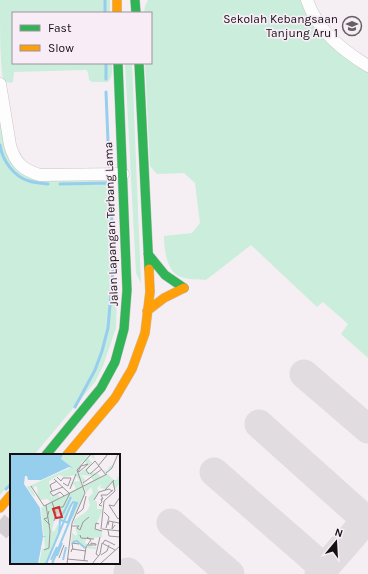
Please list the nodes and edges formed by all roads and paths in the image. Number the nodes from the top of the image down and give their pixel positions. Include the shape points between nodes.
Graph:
1 (117, 0) edge
2 (135, 0) edge
3 (143, 0) edge
4 (307, 0) edge
5 (117, 12) edge
6 (136, 12) edge
7 (118, 64) edge
8 (138, 64) edge
9 (368, 66) edge
10 (0, 84) edge
11 (123, 174) junction
12 (148, 254) junction
13 (147, 311) junction
14 (47, 454) edge
15 (69, 454) edge
16 (10, 496) edge
17 (0, 508) edge

1 - 5 main road
2 - 6 main road
3 - 6 main road
4 - 9 street via 320,26 333,41
7 - 11 main road, Jalan Lapangan Terbang Lama
8 - 12 main road
10 - 11 street via 11,150 21,166 40,175
11 - 14 main road, Jalan Lapangan Terbang Lama via 127,290 124,329 115,362 101,388
12 - 13 main road via 150,292
12 - 13 main road via 164,275 184,288 159,300
13 - 15 main road via 145,333 132,369 115,398
16 - 17 main road

